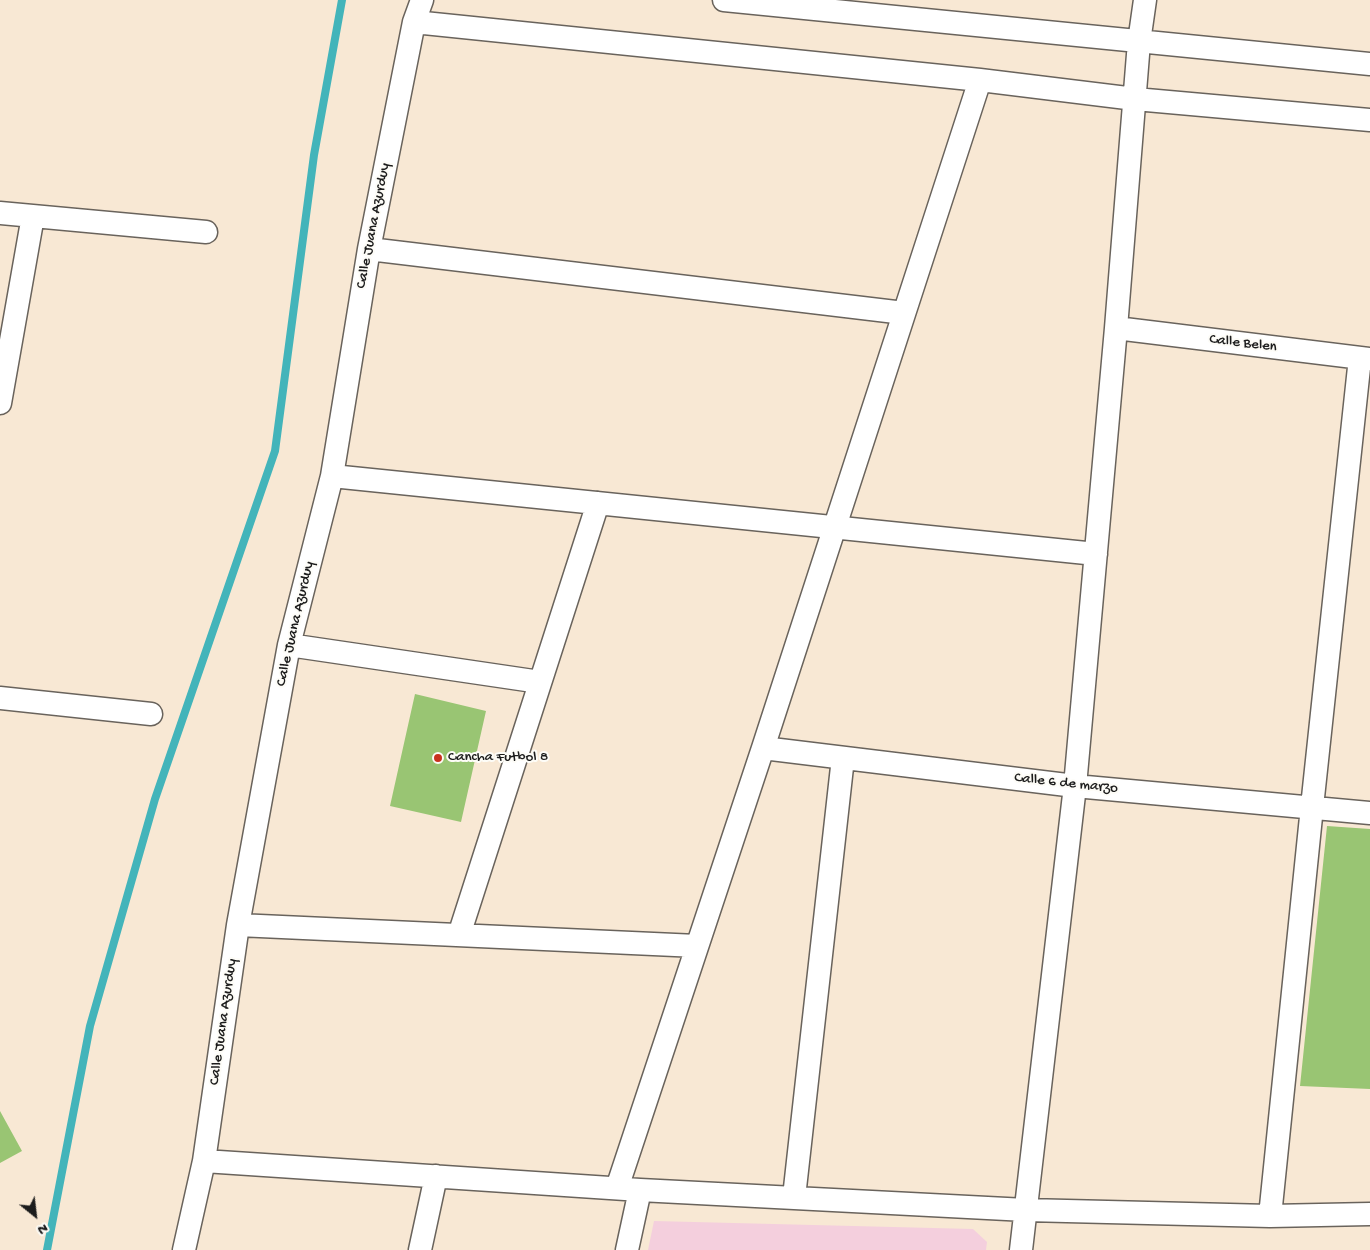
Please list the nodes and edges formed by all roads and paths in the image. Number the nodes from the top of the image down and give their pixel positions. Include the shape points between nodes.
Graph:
1 (422, 0) edge
2 (724, 0) edge
3 (1145, 0) edge
4 (414, 22) junction
5 (1139, 42) junction
6 (1370, 64) edge
7 (980, 80) junction
8 (1135, 99) junction
9 (1370, 120) edge
10 (0, 213) edge
11 (33, 216) junction
12 (206, 232) dead end
13 (369, 249) junction
14 (904, 313) junction
15 (1116, 328) junction
16 (1365, 358) edge
17 (0, 403) edge
18 (332, 476) junction
19 (598, 503) junction
20 (836, 528) junction
21 (1096, 554) junction
22 (290, 646) junction
23 (540, 682) junction
24 (0, 698) edge
25 (151, 714) dead end
26 (763, 748) junction
27 (843, 758) junction
28 (1075, 786) junction
29 (1312, 807) junction
30 (1370, 813) edge
31 (238, 925) junction
32 (459, 935) junction
33 (697, 946) junction
34 (204, 1161) junction
35 (436, 1176) junction
36 (617, 1188) junction
37 (640, 1190) junction
38 (794, 1197) junction
39 (1026, 1210) junction
40 (1370, 1214) edge
41 (1270, 1216) junction
42 (184, 1250) edge
43 (420, 1250) edge
44 (627, 1250) edge
45 (1021, 1250) edge

1 - 4 street, Calle Juana Azurduy
2 - 5 street
3 - 5 street
4 - 7 street
4 - 13 street, Calle Juana Azurduy
5 - 6 street
5 - 8 street
7 - 8 street
7 - 14 street
8 - 9 street
8 - 15 street
10 - 11 street
11 - 12 street
11 - 17 street
13 - 14 street
13 - 18 street, Calle Juana Azurduy
14 - 20 street
15 - 16 street, Calle Belen
15 - 21 street
16 - 29 street
18 - 19 street
18 - 22 street, Calle Juana Azurduy
19 - 20 street
19 - 23 street
20 - 21 street
20 - 26 street
21 - 28 street
22 - 23 street
22 - 31 street, Calle Juana Azurduy
23 - 32 street
24 - 25 street
26 - 27 street, Calle 6 de marzo
26 - 33 street
27 - 28 street, Calle 6 de marzo
27 - 38 street
28 - 29 street, Calle 6 de marzo
28 - 39 street
29 - 30 street, Calle 6 de marzo
29 - 41 street
31 - 32 street
31 - 34 street, Calle Juana Azurduy
32 - 33 street
33 - 36 street
34 - 35 street
34 - 42 street, Calle Juana Azurduy
35 - 36 street
35 - 43 street
36 - 37 street
37 - 38 street
37 - 44 street
38 - 39 street
39 - 41 street
39 - 45 street
40 - 41 street

